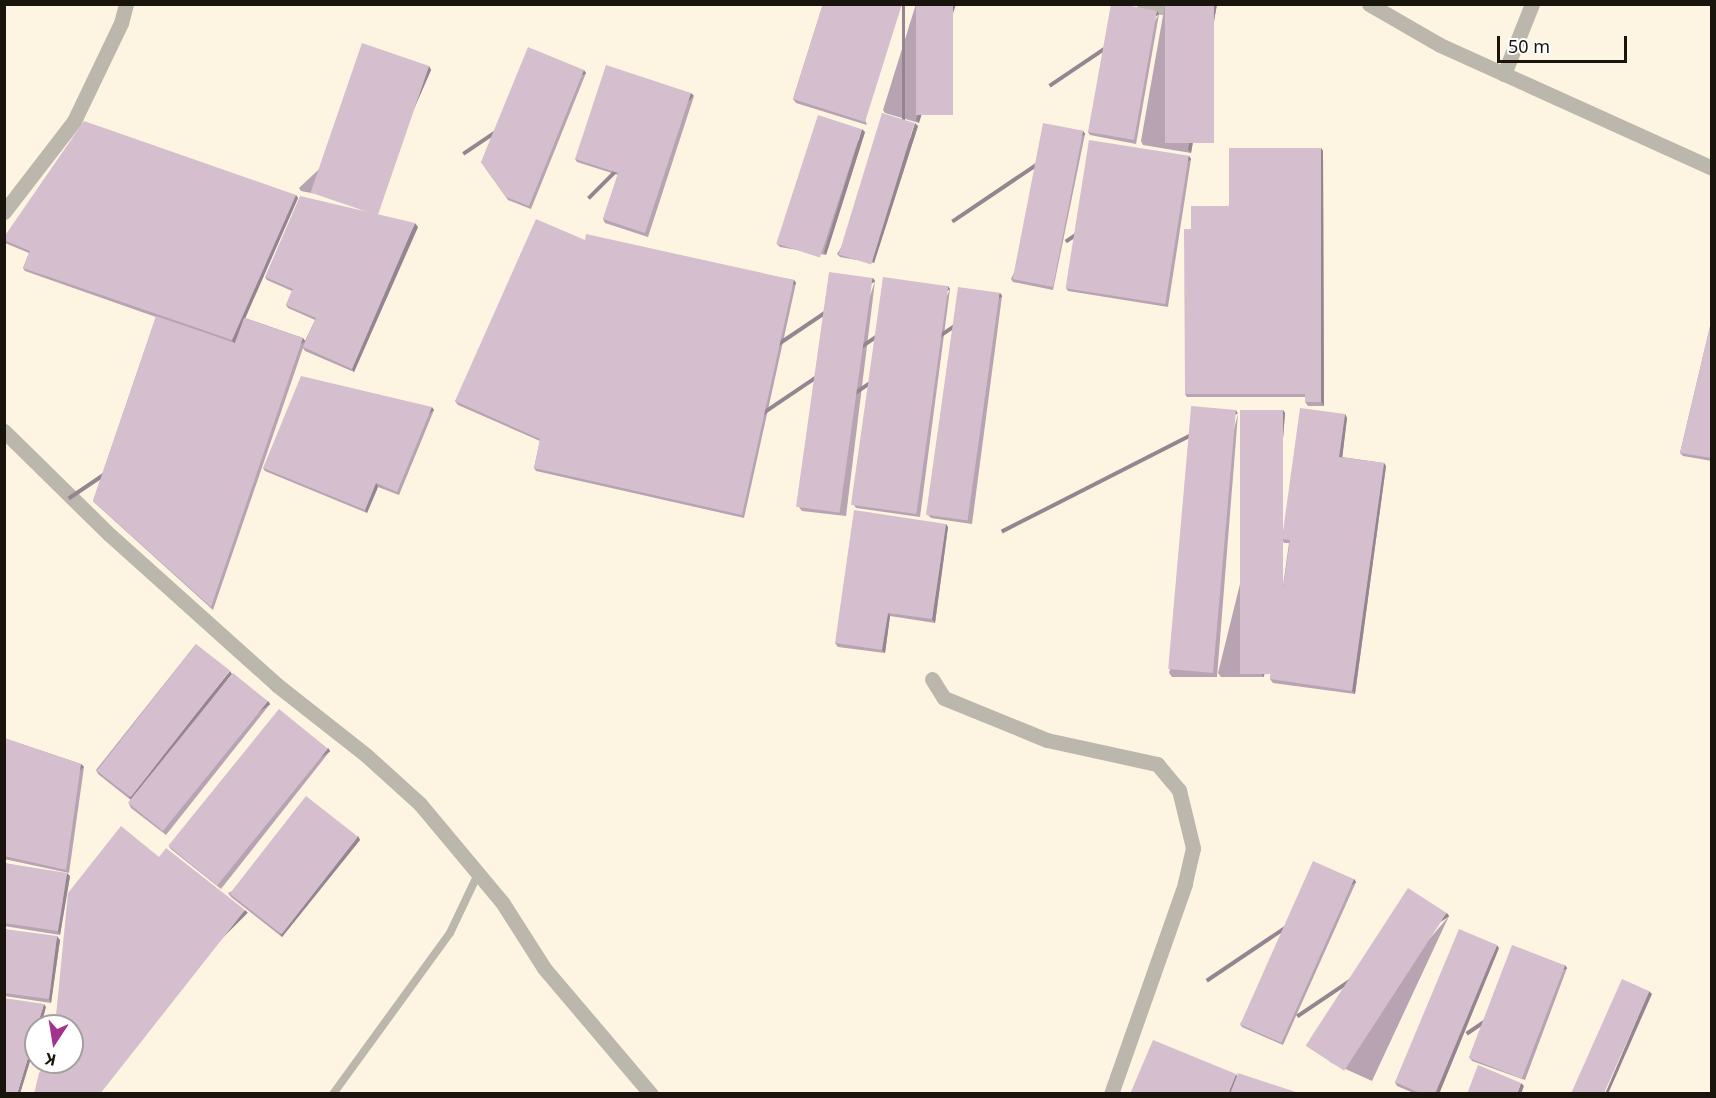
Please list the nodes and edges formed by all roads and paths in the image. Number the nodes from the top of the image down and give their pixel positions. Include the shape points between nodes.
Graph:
1 (126, 4) edge
2 (1144, 4) edge
3 (1163, 4) edge
4 (1369, 4) edge
5 (1532, 4) edge
6 (1504, 74) junction
7 (1712, 168) edge
8 (4, 212) edge
9 (4, 431) edge
10 (932, 679) dead end
11 (478, 874) junction
12 (333, 1094) edge
13 (651, 1094) edge
14 (1111, 1094) edge

1 - 8 street via 121,23 74,121
2 - 3 street
4 - 6 street via 1440,45
5 - 6 street
6 - 7 street
9 - 11 street via 118,543 277,685 366,755 420,804
10 - 14 street via 944,698 1047,740 1157,764 1179,790 1193,848 1185,884
11 - 12 lane via 450,933
11 - 13 street via 502,902 544,968

